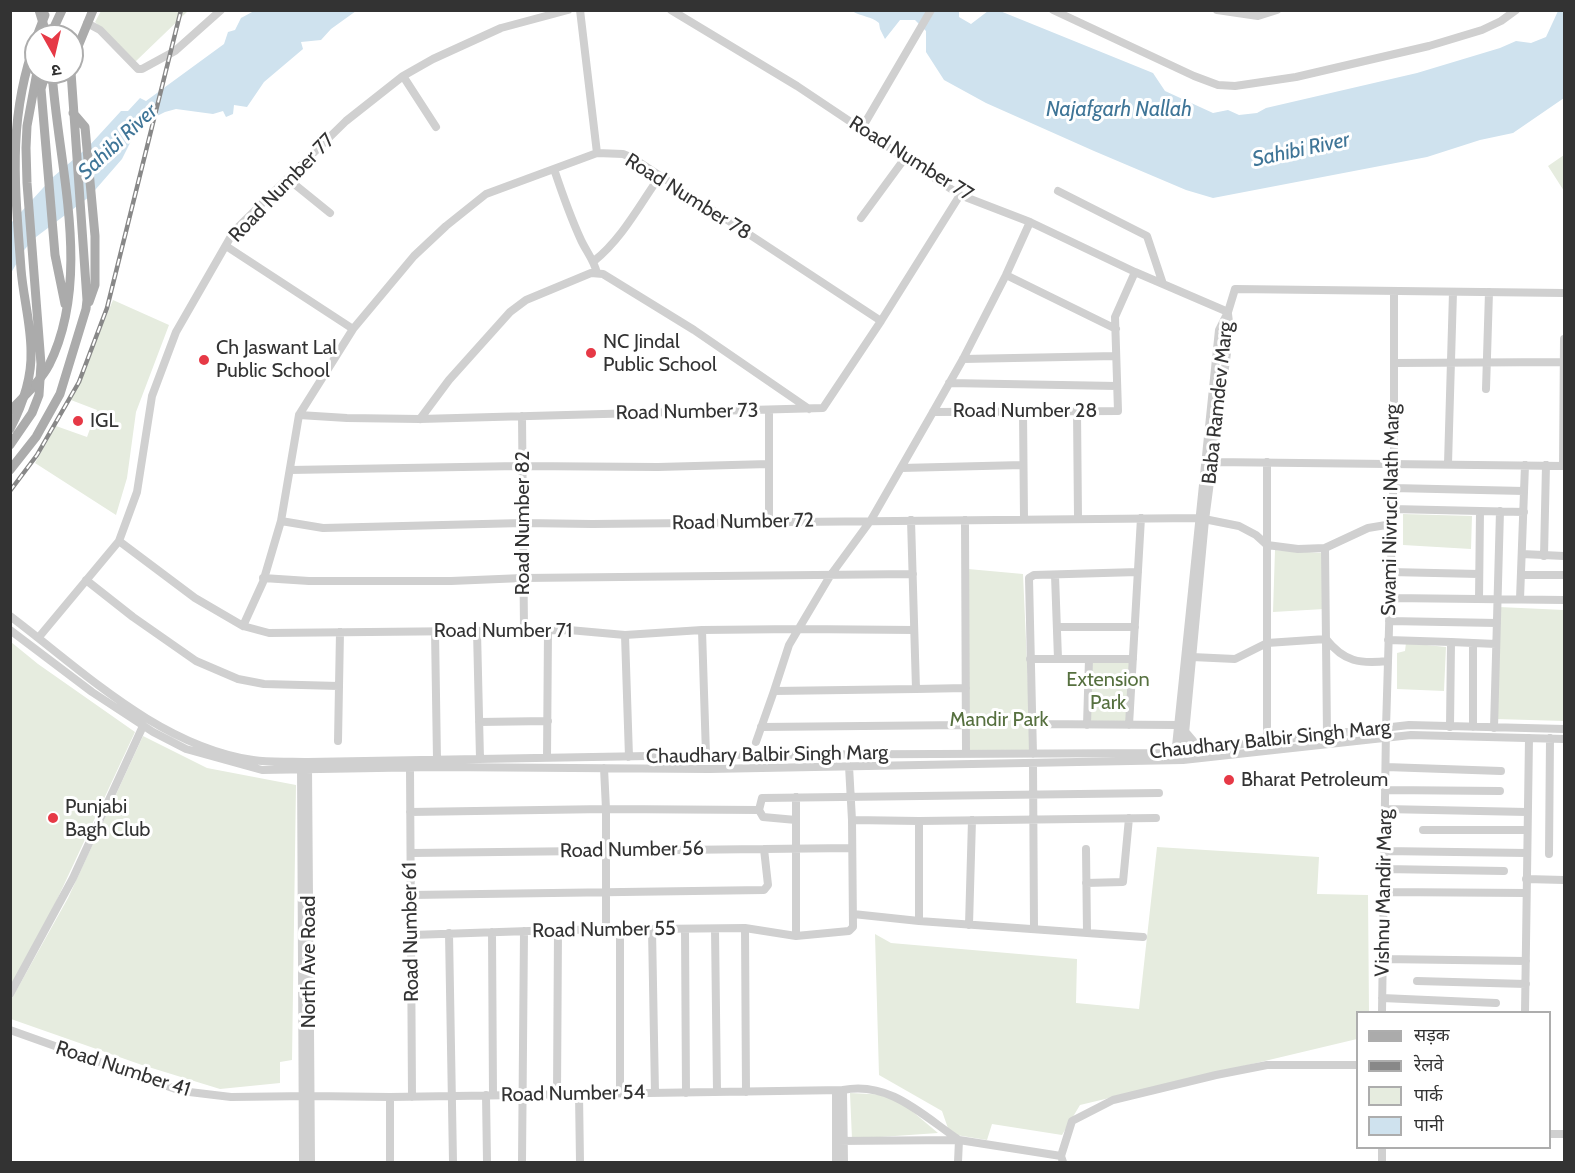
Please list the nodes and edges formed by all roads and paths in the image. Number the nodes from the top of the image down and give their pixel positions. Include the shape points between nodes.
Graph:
1 (62, 10) edge
2 (93, 10) edge
3 (221, 10) edge
4 (568, 10) edge
5 (580, 10) edge
6 (671, 10) edge
7 (931, 10) edge
8 (1053, 10) edge
9 (1217, 10) edge
10 (1277, 10) edge
11 (1516, 10) edge
12 (1240, 12) edge
13 (1265, 13) edge
14 (87, 22) junction
15 (54, 24) edge
16 (84, 30) edge
17 (24, 76) edge
18 (403, 76) junction
19 (35, 84) edge
20 (42, 84) edge
21 (54, 84) edge
22 (71, 84) edge
23 (73, 113) junction
24 (436, 127) dead end
25 (862, 128) junction
26 (597, 153) junction
27 (905, 158) junction
28 (554, 169) junction
29 (660, 176) junction
30 (288, 179) junction
31 (1058, 191) dead end
32 (960, 195) junction
33 (330, 213) dead end
34 (861, 218) dead end
35 (1030, 222) junction
36 (226, 246) junction
37 (594, 261) junction
38 (1135, 272) junction
39 (597, 273) junction
40 (1006, 274) junction
41 (1163, 284) junction
42 (1394, 291) junction
43 (1453, 292) junction
44 (1489, 292) junction
45 (1564, 292) edge
46 (86, 309) junction
47 (66, 310) junction
48 (1228, 312) junction
49 (881, 321) junction
50 (353, 328) junction
51 (1116, 329) junction
52 (1564, 339) edge
53 (1116, 356) junction
54 (963, 359) junction
55 (1451, 362) junction
56 (1486, 362) junction
57 (1564, 362) edge
58 (1394, 363) junction
59 (949, 384) junction
60 (1117, 386) junction
61 (1486, 389) dead end
62 (1564, 400) edge
63 (809, 409) junction
64 (769, 410) junction
65 (10, 411) edge
66 (1023, 411) junction
67 (1077, 411) junction
68 (933, 412) junction
69 (299, 415) junction
70 (522, 416) junction
71 (420, 419) junction
72 (1564, 421) edge
73 (10, 429) edge
74 (1564, 440) edge
75 (10, 445) edge
76 (1212, 462) junction
77 (1267, 462) junction
78 (1394, 463) junction
79 (769, 464) junction
80 (1448, 464) junction
81 (1023, 465) junction
82 (1525, 465) junction
83 (1546, 465) junction
84 (522, 466) junction
85 (1564, 466) edge
86 (901, 468) junction
87 (10, 470) edge
88 (290, 470) junction
89 (1393, 488) junction
90 (1524, 491) junction
91 (1392, 508) junction
92 (1480, 511) junction
93 (1500, 511) junction
94 (1524, 512) junction
95 (1141, 518) junction
96 (1024, 519) junction
97 (1078, 519) junction
98 (1202, 519) junction
99 (871, 520) junction
100 (911, 520) junction
101 (965, 520) junction
102 (281, 521) junction
103 (769, 522) junction
104 (523, 523) junction
105 (1392, 524) junction
106 (119, 541) junction
107 (1267, 545) junction
108 (1325, 548) junction
109 (1522, 554) junction
110 (1544, 556) junction
111 (1564, 556) edge
112 (1138, 572) junction
113 (1390, 572) junction
114 (913, 574) junction
115 (1055, 574) junction
116 (1479, 574) junction
117 (1522, 575) junction
118 (1564, 575) edge
119 (830, 576) junction
120 (263, 578) junction
121 (523, 578) junction
122 (86, 580) junction
123 (1390, 598) junction
124 (1479, 599) junction
125 (1498, 599) junction
126 (1520, 599) junction
127 (1564, 600) edge
128 (10, 615) edge
129 (1389, 621) junction
130 (1497, 623) junction
131 (243, 626) junction
132 (1057, 627) junction
133 (1135, 627) junction
134 (799, 628) junction
135 (10, 630) edge
136 (477, 630) junction
137 (524, 630) junction
138 (549, 630) junction
139 (702, 630) junction
140 (914, 630) junction
141 (435, 631) junction
142 (340, 632) junction
143 (625, 635) junction
144 (39, 638) junction
145 (1326, 639) junction
146 (1388, 640) junction
147 (1451, 642) junction
148 (1267, 643) junction
149 (1473, 643) junction
150 (1496, 644) junction
151 (1192, 657) junction
152 (1030, 659) junction
153 (1058, 659) junction
154 (1089, 659) junction
155 (1133, 659) junction
156 (1388, 661) junction
157 (339, 686) junction
158 (966, 688) junction
159 (916, 689) junction
160 (774, 690) junction
161 (548, 721) junction
162 (479, 722) junction
163 (1032, 724) junction
164 (965, 725) junction
165 (1087, 725) junction
166 (1129, 725) junction
167 (143, 726) junction
168 (761, 727) junction
169 (1450, 727) junction
170 (1473, 727) junction
171 (1181, 728) junction
172 (1386, 728) junction
173 (1494, 728) junction
174 (1564, 729) edge
175 (1327, 735) junction
176 (1386, 738) junction
177 (1529, 738) junction
178 (1550, 738) junction
179 (1564, 739) edge
180 (338, 741) dead end
181 (756, 742) dead end
182 (1267, 742) junction
183 (1201, 750) junction
184 (966, 753) junction
185 (1033, 754) junction
186 (706, 755) junction
187 (1179, 756) junction
188 (629, 757) junction
189 (548, 758) junction
190 (480, 759) junction
191 (437, 760) junction
192 (1033, 764) junction
193 (345, 765) junction
194 (849, 765) junction
195 (304, 766) junction
196 (1386, 767) junction
197 (410, 768) junction
198 (604, 768) junction
199 (1501, 771) dead end
200 (1385, 789) junction
201 (1500, 791) dead end
202 (1033, 793) junction
203 (1159, 793) dead end
204 (796, 796) junction
205 (850, 796) junction
206 (606, 809) junction
207 (1385, 809) junction
208 (759, 810) junction
209 (410, 812) junction
210 (1527, 812) junction
211 (1129, 818) junction
212 (1156, 818) dead end
213 (1033, 819) junction
214 (796, 820) junction
215 (852, 820) junction
216 (972, 820) junction
217 (919, 821) junction
218 (1423, 830) dead end
219 (1527, 830) junction
220 (797, 848) junction
221 (852, 848) junction
222 (764, 849) junction
223 (1086, 849) dead end
224 (607, 851) junction
225 (1384, 851) junction
226 (411, 853) junction
227 (1527, 853) junction
228 (1549, 854) dead end
229 (1384, 869) junction
230 (1504, 871) dead end
231 (1526, 879) junction
232 (1564, 880) edge
233 (1086, 883) junction
234 (606, 892) junction
235 (1383, 892) junction
236 (1526, 892) junction
237 (411, 896) junction
238 (853, 914) junction
239 (919, 921) junction
240 (969, 925) junction
241 (745, 928) junction
242 (606, 929) junction
243 (620, 929) junction
244 (652, 929) junction
245 (685, 929) junction
246 (715, 929) junction
247 (1034, 929) junction
248 (558, 930) junction
249 (524, 931) junction
250 (492, 932) junction
251 (448, 933) junction
252 (1087, 933) junction
253 (412, 935) junction
254 (796, 936) junction
255 (1143, 937) dead end
256 (1382, 959) junction
257 (1526, 961) junction
258 (1417, 981) dead end
259 (1526, 984) junction
260 (10, 994) edge
261 (1382, 998) junction
262 (1496, 1003) dead end
263 (1382, 1011) edge
264 (1525, 1011) edge
265 (10, 1030) edge
266 (1356, 1065) edge
267 (839, 1091) junction
268 (717, 1092) junction
269 (746, 1092) junction
270 (620, 1093) junction
271 (655, 1093) junction
272 (686, 1093) junction
273 (557, 1094) junction
274 (579, 1094) junction
275 (490, 1095) junction
276 (521, 1095) junction
277 (307, 1096) junction
278 (452, 1096) junction
279 (390, 1097) junction
280 (412, 1097) junction
281 (959, 1140) junction
282 (840, 1141) junction
283 (1062, 1159) edge
284 (303, 1162) edge
285 (311, 1162) edge
286 (390, 1162) edge
287 (453, 1162) edge
288 (487, 1162) edge
289 (522, 1162) edge
290 (580, 1162) edge
291 (836, 1162) edge
292 (844, 1162) edge
293 (958, 1162) edge

1 - 15 main road
2 - 14 main road
3 - 14 street via 175,51 142,69
4 - 18 street, Road Number 77 via 501,28
5 - 26 street
6 - 25 street, Road Number 77
7 - 25 street
8 - 11 street via 1194,76 1218,85 1235,86 1296,77 1429,46 1482,30
9 - 12 street
10 - 13 street
12 - 13 street via 1258,16
14 - 16 main road
17 - 73 main road, bridge via 14,145 21,272 31,351 24,400
18 - 24 street
18 - 30 street, Road Number 77 via 346,121
19 - 75 main road, bridge via 26,148 41,364 39,395
20 - 47 main road via 55,255
21 - 47 main road via 71,256
22 - 23 main road
23 - 46 main road
23 - 46 main road via 85,127 94,224 96,285
25 - 27 street, Road Number 77
26 - 28 street, Road Number 78
26 - 29 street, Road Number 78 via 623,154
27 - 32 street, Road Number 77
27 - 34 street
28 - 37 street via 568,212
28 - 50 street, Road Number 78 via 486,194 414,256
29 - 37 street via 625,227
29 - 49 street, Road Number 78
30 - 33 street
30 - 36 street, Road Number 77 via 234,231
31 - 41 street via 1148,236
32 - 35 street, Road Number 77
32 - 49 street
35 - 38 street, Road Number 77
35 - 40 street
36 - 50 street
36 - 106 street, Road Number 77 via 176,332 152,396 137,492
37 - 39 street
38 - 41 street, Road Number 77
38 - 51 street, Road Number 28 via 1115,317
39 - 63 street via 694,330
39 - 71 street via 526,300 510,312
40 - 51 street
40 - 54 street
41 - 48 street, Road Number 77
42 - 43 street
42 - 48 street via 1235,289
42 - 58 street, Swami Nivruci Nath Marg
43 - 44 street
43 - 55 street
44 - 45 street
44 - 56 street
46 - 87 main road via 60,394 36,437
47 - 65 main road via 49,365
48 - 76 street, Baba Ramdev Marg via 1230,330
48 - 98 street, Baba Ramdev Marg via 1219,330
49 - 63 street via 825,405
50 - 69 street, Road Number 78
51 - 53 street, Road Number 28
52 - 57 street
53 - 54 street
53 - 60 street, Road Number 28
54 - 59 street
55 - 56 street
55 - 58 street
55 - 80 street
56 - 57 street
56 - 61 street
57 - 62 street
58 - 78 street, Swami Nivruci Nath Marg
59 - 60 street
59 - 68 street
60 - 67 street, Road Number 28 via 1118,411
62 - 72 street
63 - 64 street, Road Number 73
64 - 70 street, Road Number 73
64 - 79 street
66 - 67 street, Road Number 28
66 - 68 street, Road Number 28
66 - 81 street
67 - 97 street
68 - 86 street
69 - 71 street, Road Number 73
69 - 88 street, Road Number 78
70 - 71 street, Road Number 73
70 - 84 street, Road Number 82
72 - 74 street
74 - 85 street
76 - 77 street
76 - 98 street, Baba Ramdev Marg
77 - 78 street
77 - 107 street
78 - 80 street
78 - 89 street, Swami Nivruci Nath Marg
79 - 84 street
79 - 103 street
80 - 82 street
81 - 86 street
81 - 96 street
82 - 83 street
82 - 90 street
83 - 85 street
83 - 110 street
84 - 88 street
84 - 104 street, Road Number 82
86 - 99 street
88 - 102 street, Road Number 78
89 - 90 street
89 - 91 street, Swami Nivruci Nath Marg
90 - 94 street
91 - 92 street
91 - 105 street, Swami Nivruci Nath Marg
92 - 93 street
92 - 116 street
93 - 94 street
93 - 125 street
94 - 109 street
95 - 97 street, Road Number 72
95 - 98 street, Road Number 72
95 - 112 street
96 - 97 street, Road Number 72
96 - 101 street, Road Number 72
98 - 107 street, Road Number 72 via 1239,526
98 - 151 street, Baba Ramdev Marg
98 - 171 street, Baba Ramdev Marg
99 - 100 street, Road Number 72
99 - 103 street, Road Number 72
99 - 119 street
100 - 101 street, Road Number 72
100 - 114 street
101 - 158 street
102 - 104 street, Road Number 72 via 323,528
102 - 120 street, Road Number 78
103 - 104 street, Road Number 72
104 - 121 street, Road Number 82
105 - 108 street via 1368,528
105 - 113 street, Swami Nivruci Nath Marg
106 - 122 street, Road Number 77
106 - 131 street, Road Number 71 via 195,597
107 - 108 street
107 - 148 street
108 - 145 street
109 - 110 street
109 - 117 street
110 - 111 street
112 - 115 street
112 - 133 street
113 - 116 street
113 - 123 street, Swami Nivruci Nath Marg
114 - 119 street
114 - 140 street
115 - 132 street
115 - 152 street via 1034,575 1028,581
116 - 124 street
117 - 118 street
117 - 126 street
119 - 121 street
119 - 134 street
120 - 121 street
120 - 131 street, Road Number 78
121 - 137 street, Road Number 82
122 - 144 street, Road Number 77
122 - 157 street via 196,661 238,679 264,684
123 - 124 street
123 - 129 street, Swami Nivruci Nath Marg
124 - 125 street
125 - 126 street
125 - 130 street
126 - 127 street
128 - 144 street, Chaudhary Balbir Singh Marg
129 - 130 street
129 - 146 street, Swami Nivruci Nath Marg
130 - 150 street
131 - 142 street, Road Number 71 via 269,633
132 - 133 street
132 - 153 street
133 - 155 street
134 - 139 street, Road Number 71
134 - 140 street, Road Number 71
134 - 160 street
135 - 167 street, Chaudhary Balbir Singh Marg
136 - 137 street, Road Number 71
136 - 141 street, Road Number 71
136 - 162 street
137 - 138 street, Road Number 71
138 - 143 street, Road Number 71
138 - 161 street
139 - 143 street, Road Number 71
139 - 186 street
140 - 159 street
141 - 142 street, Road Number 71
141 - 191 street
142 - 157 street
143 - 188 street
144 - 195 street, Chaudhary Balbir Singh Marg via 139,714 172,734 226,754
145 - 148 street
145 - 156 street via 1335,650 1355,661
145 - 175 street
146 - 147 street
146 - 156 street, Swami Nivruci Nath Marg
147 - 149 street
147 - 169 street
148 - 151 street via 1235,659
148 - 182 street
149 - 150 street
149 - 170 street
150 - 173 street
151 - 171 street, Baba Ramdev Marg
152 - 153 street
152 - 163 street
153 - 154 street
154 - 155 street
154 - 165 street
155 - 166 street
156 - 172 street, Swami Nivruci Nath Marg
157 - 180 street
158 - 159 street
158 - 164 street
159 - 160 street
160 - 168 street
161 - 162 street
161 - 189 street
162 - 190 street
163 - 165 street
163 - 185 street
164 - 168 street
164 - 184 street
165 - 166 street
166 - 171 street
167 - 195 street, Chaudhary Balbir Singh Marg via 186,749 230,763 262,770
167 - 260 street via 73,878
168 - 181 street
169 - 170 street, Chaudhary Balbir Singh Marg
169 - 172 street, Chaudhary Balbir Singh Marg
170 - 173 street, Chaudhary Balbir Singh Marg
171 - 183 street
171 - 187 street, Baba Ramdev Marg
172 - 175 street, Chaudhary Balbir Singh Marg
172 - 176 street, Swami Nivruci Nath Marg
173 - 174 street, Chaudhary Balbir Singh Marg
175 - 182 street, Chaudhary Balbir Singh Marg
176 - 177 street, Chaudhary Balbir Singh Marg
176 - 187 street, Chaudhary Balbir Singh Marg
176 - 196 street, Vishnu Mandir Marg
177 - 178 street, Chaudhary Balbir Singh Marg
177 - 210 street
178 - 179 street, Chaudhary Balbir Singh Marg
178 - 228 street
182 - 183 street, Chaudhary Balbir Singh Marg
183 - 187 street, Chaudhary Balbir Singh Marg
184 - 185 street, Chaudhary Balbir Singh Marg
184 - 186 street, Chaudhary Balbir Singh Marg
185 - 187 street, Chaudhary Balbir Singh Marg
186 - 188 street, Chaudhary Balbir Singh Marg
187 - 192 street, Chaudhary Balbir Singh Marg
188 - 189 street, Chaudhary Balbir Singh Marg
189 - 190 street, Chaudhary Balbir Singh Marg
190 - 191 street, Chaudhary Balbir Singh Marg
191 - 193 street, Chaudhary Balbir Singh Marg
192 - 194 street, Chaudhary Balbir Singh Marg
192 - 202 street
193 - 195 street, Chaudhary Balbir Singh Marg
193 - 197 street, Chaudhary Balbir Singh Marg
194 - 198 street, Chaudhary Balbir Singh Marg
194 - 205 street
195 - 277 street, North Ave Road
196 - 199 street
196 - 200 street, Vishnu Mandir Marg
197 - 198 street, Chaudhary Balbir Singh Marg
197 - 209 street, Road Number 61
198 - 206 street
200 - 201 street
200 - 207 street, Vishnu Mandir Marg
202 - 203 street
202 - 205 street
202 - 213 street
204 - 205 street
204 - 208 street via 762,798
204 - 214 street
205 - 215 street
206 - 208 street
206 - 209 street
206 - 224 street
207 - 210 street
207 - 225 street, Vishnu Mandir Marg
208 - 214 street via 765,818
209 - 226 street, Road Number 61
210 - 219 street
211 - 212 street
211 - 213 street
211 - 233 street via 1123,882
213 - 216 street
213 - 247 street
214 - 220 street
215 - 217 street
215 - 221 street
216 - 217 street
216 - 240 street
217 - 239 street
218 - 219 street
219 - 227 street
220 - 221 street, Road Number 56
220 - 222 street, Road Number 56
220 - 254 street
221 - 238 street
222 - 224 street, Road Number 56
222 - 234 street via 768,885 764,890
223 - 233 street
224 - 226 street, Road Number 56
224 - 234 street
225 - 227 street
225 - 229 street, Vishnu Mandir Marg
226 - 237 street, Road Number 61
227 - 231 street
229 - 230 street
229 - 235 street, Vishnu Mandir Marg
231 - 232 street
231 - 236 street
233 - 252 street
234 - 237 street
234 - 242 street
235 - 236 street
235 - 256 street, Vishnu Mandir Marg
236 - 257 street
237 - 253 street, Road Number 61
238 - 239 street
238 - 254 street, Road Number 55 via 849,932
239 - 240 street
240 - 247 street
241 - 246 street, Road Number 55
241 - 254 street, Road Number 55
241 - 269 street
242 - 243 street, Road Number 55
242 - 248 street, Road Number 55
243 - 244 street, Road Number 55
243 - 270 street
244 - 245 street, Road Number 55
244 - 271 street
245 - 246 street, Road Number 55
245 - 272 street
246 - 268 street
247 - 252 street
248 - 249 street, Road Number 55
248 - 273 street
249 - 250 street, Road Number 55
249 - 276 street
250 - 251 street, Road Number 55
250 - 275 street
251 - 253 street, Road Number 55
251 - 278 street
252 - 255 street
253 - 280 street, Road Number 61
256 - 257 street
256 - 261 street, Vishnu Mandir Marg
257 - 259 street
258 - 259 street
259 - 264 street
261 - 262 street
261 - 263 street, Vishnu Mandir Marg
265 - 277 street, Road Number 41 via 181,1091 231,1097
266 - 283 street via 1267,1065 1113,1100 1072,1121
267 - 269 street, Road Number 54
267 - 281 street, Road Number 54 via 888,1092
267 - 282 street
268 - 269 street, Road Number 54
268 - 272 street, Road Number 54
270 - 271 street, Road Number 54
270 - 274 street, Road Number 54
271 - 272 street, Road Number 54
273 - 274 street, Road Number 54
273 - 276 street, Road Number 54
274 - 290 street
275 - 276 street, Road Number 54
275 - 278 street, Road Number 54
275 - 288 street
276 - 289 street
277 - 279 street, Road Number 54
277 - 284 street
277 - 285 street, North Ave Road
278 - 280 street, Road Number 54
278 - 287 street
279 - 280 street, Road Number 54
279 - 286 street
281 - 282 street
281 - 283 street
281 - 293 street
282 - 291 street
282 - 292 street

